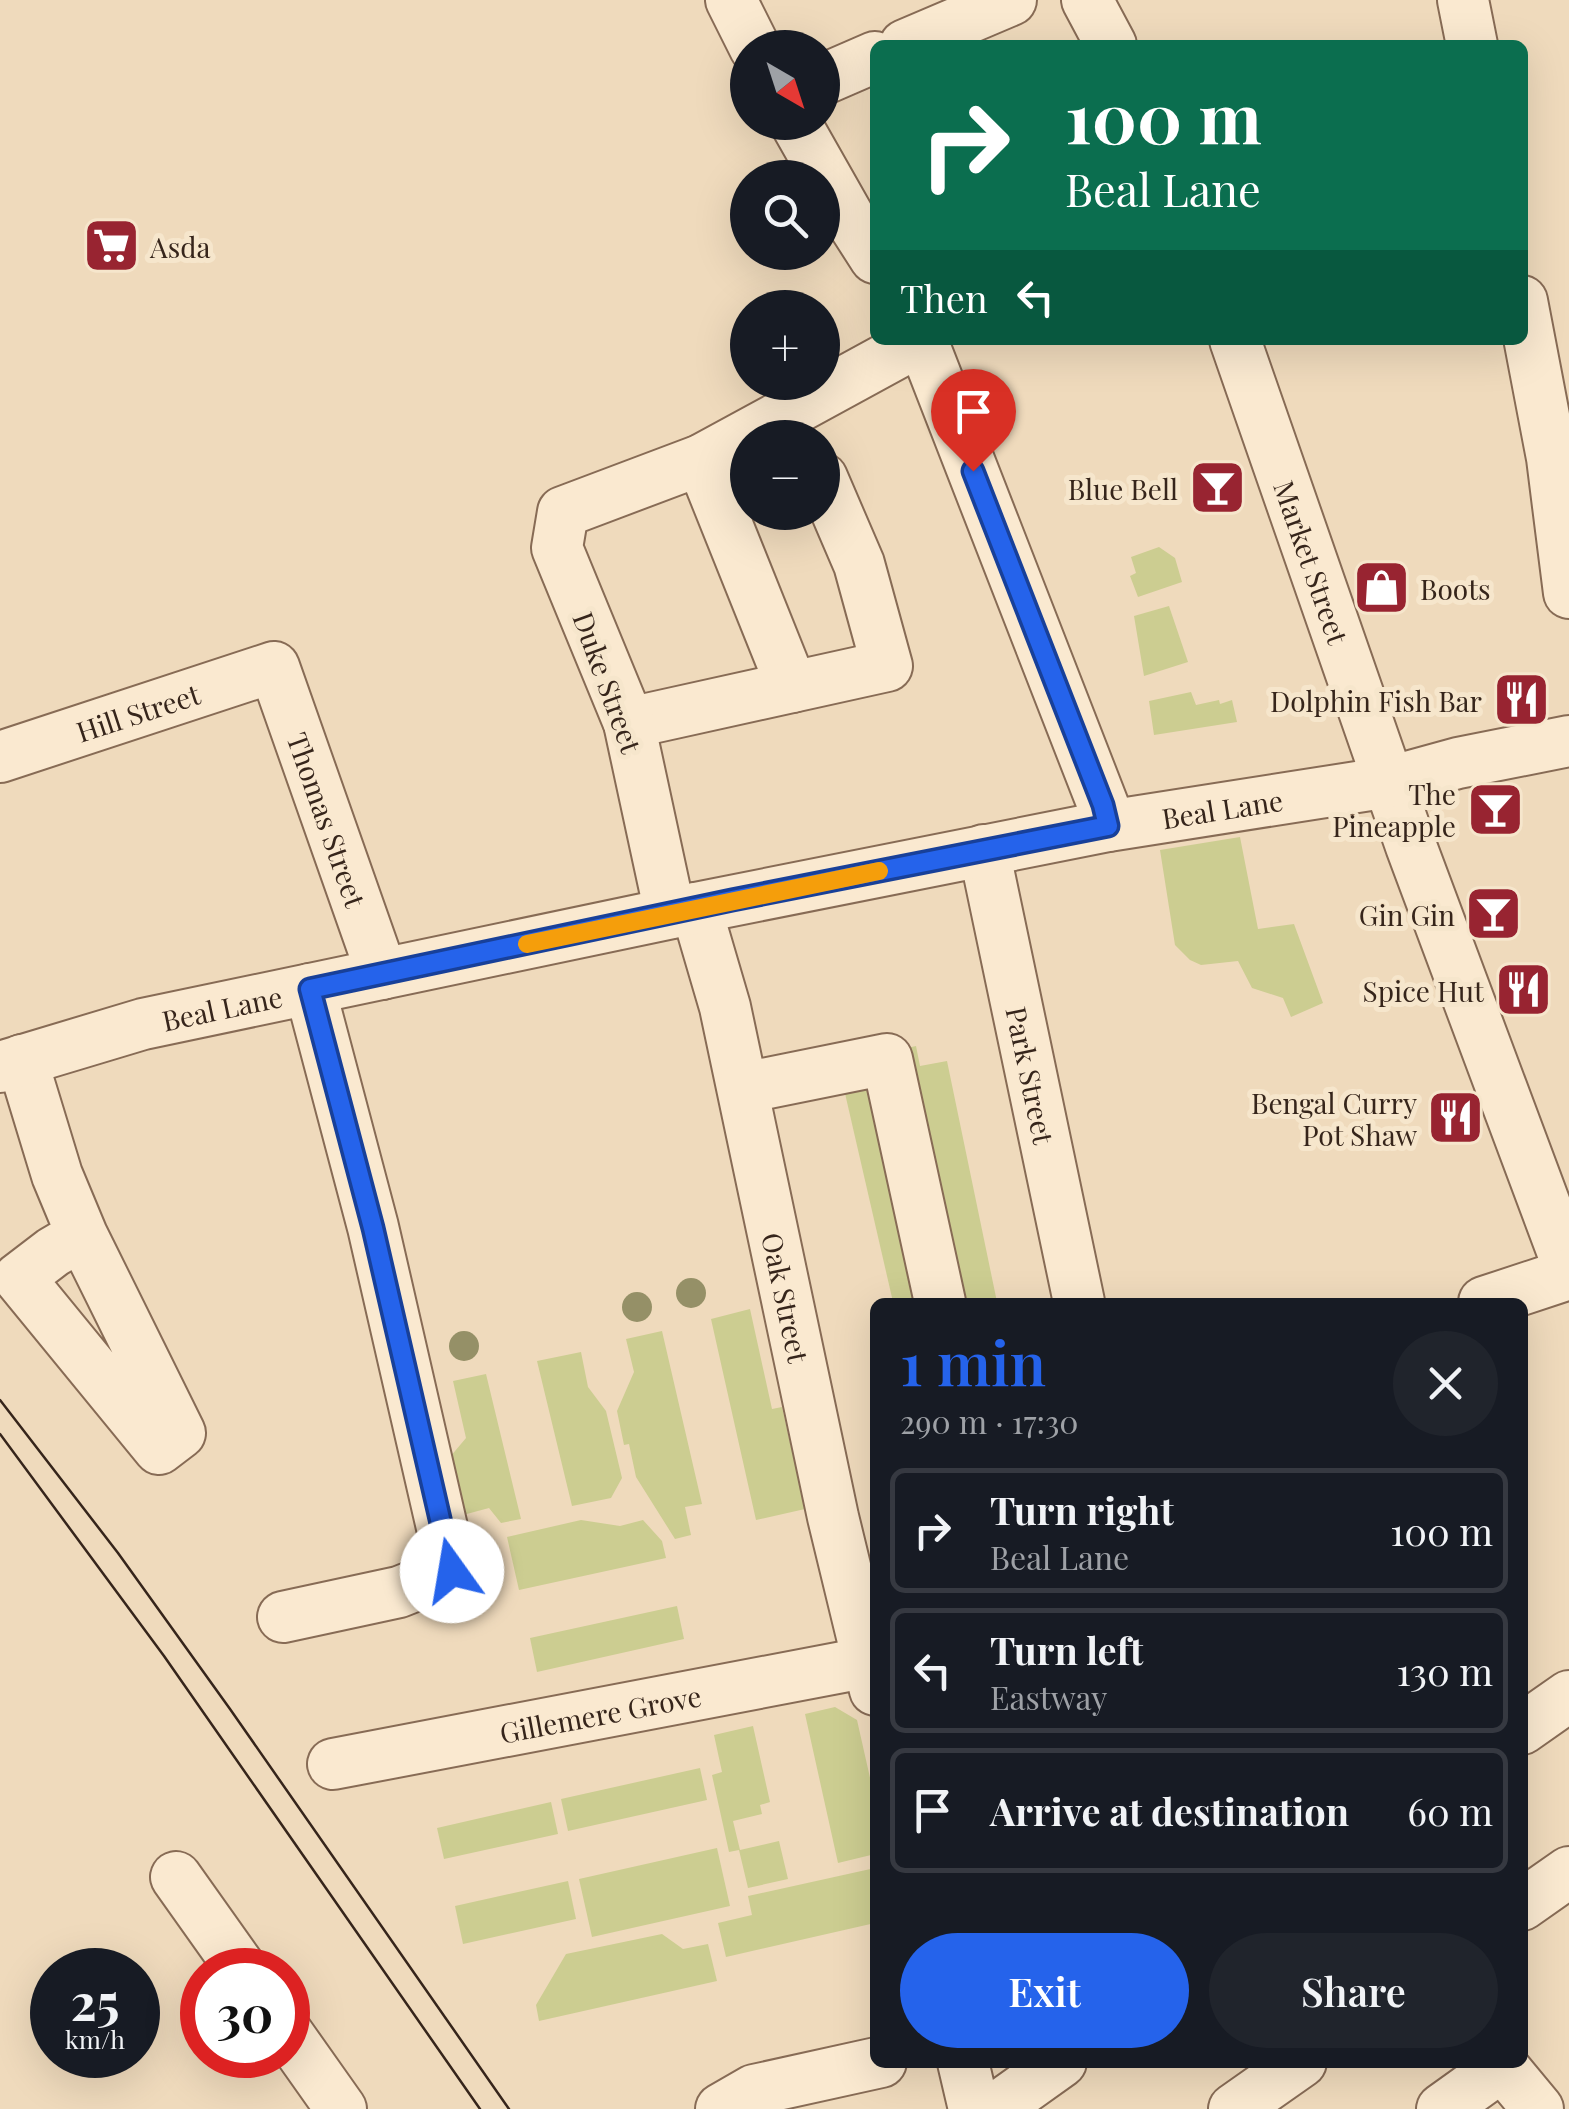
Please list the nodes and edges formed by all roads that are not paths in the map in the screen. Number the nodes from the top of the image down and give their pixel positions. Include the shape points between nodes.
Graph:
1 (731, 0) edge
2 (1011, 0) edge
3 (1088, 0) edge
4 (1463, 0) edge
5 (746, 30) edge
6 (928, 31) edge
7 (1108, 40) edge
8 (1471, 40) edge
9 (805, 140) edge
10 (870, 250) edge
11 (1528, 325) edge
12 (915, 345) edge
13 (924, 345) edge
14 (1237, 345) edge
15 (806, 420) edge
16 (730, 450) edge
17 (1561, 457) edge
18 (702, 460) junction
19 (840, 520) edge
20 (1569, 593) edge
21 (274, 666) joint
22 (792, 686) junction
23 (629, 723) junction
24 (1569, 742) edge
25 (0, 758) edge
26 (1389, 782) junction
27 (1108, 826) junction
28 (984, 850) junction
29 (683, 911) junction
30 (382, 974) junction
31 (310, 989) junction
32 (11, 1064) edge
33 (743, 1088) junction
34 (1560, 1220) edge
35 (82, 1235) dead end
36 (1569, 1271) edge
37 (939, 1298) edge
38 (1078, 1298) edge
39 (1495, 1298) edge
40 (854, 1511) edge
41 (284, 1617) dead end
42 (870, 1658) edge
43 (870, 1676) edge
44 (1569, 1696) edge
45 (1528, 1725) edge
46 (333, 1764) dead end
47 (1569, 1872) edge
48 (176, 1877) dead end
49 (1528, 1902) edge
50 (226, 1948) edge
51 (870, 2064) edge
52 (310, 2065) edge
53 (964, 2068) edge
54 (1053, 2068) edge
55 (1292, 2068) edge
56 (1495, 2068) edge
57 (1503, 2068) edge
58 (341, 2109) edge
59 (722, 2109) edge
60 (974, 2109) edge
61 (995, 2109) edge
62 (1234, 2109) edge
63 (1442, 2109) edge
64 (1538, 2109) edge

1 - 5 street
2 - 6 street
3 - 7 street
4 - 8 street
9 - 10 street
11 - 17 street
12 - 15 street
13 - 27 street
14 - 26 street, Market Street
16 - 18 street
17 - 20 street
18 - 22 street
18 - 23 street, Duke Street via 563,512 557,548
19 - 22 street via 886,666
21 - 25 street, Hill Street
21 - 30 street, Thomas Street
22 - 23 street
23 - 29 street, Duke Street
24 - 26 street, Beal Lane
26 - 27 street, Beal Lane
26 - 34 street, Market Street
27 - 28 street, Beal Lane
28 - 29 street, Beal Lane
28 - 38 street, Park Street
29 - 30 street, Beal Lane
29 - 33 street, Oak Street via 726,1006
30 - 31 street, Beal Lane
31 - 32 street, Beal Lane via 144,1024
31 - 41 street via 452,1571 398,1592
32 - 35 street
33 - 37 street via 887,1059
33 - 40 street, Oak Street
34 - 36 street, Market Street
36 - 39 street
40 - 42 street, Oak Street
43 - 46 street, Gillemere Grove
44 - 45 street
47 - 49 street
48 - 50 street
51 - 59 street via 754,2090
52 - 58 street
53 - 60 street
54 - 61 street
55 - 62 street
56 - 63 street
57 - 64 street

